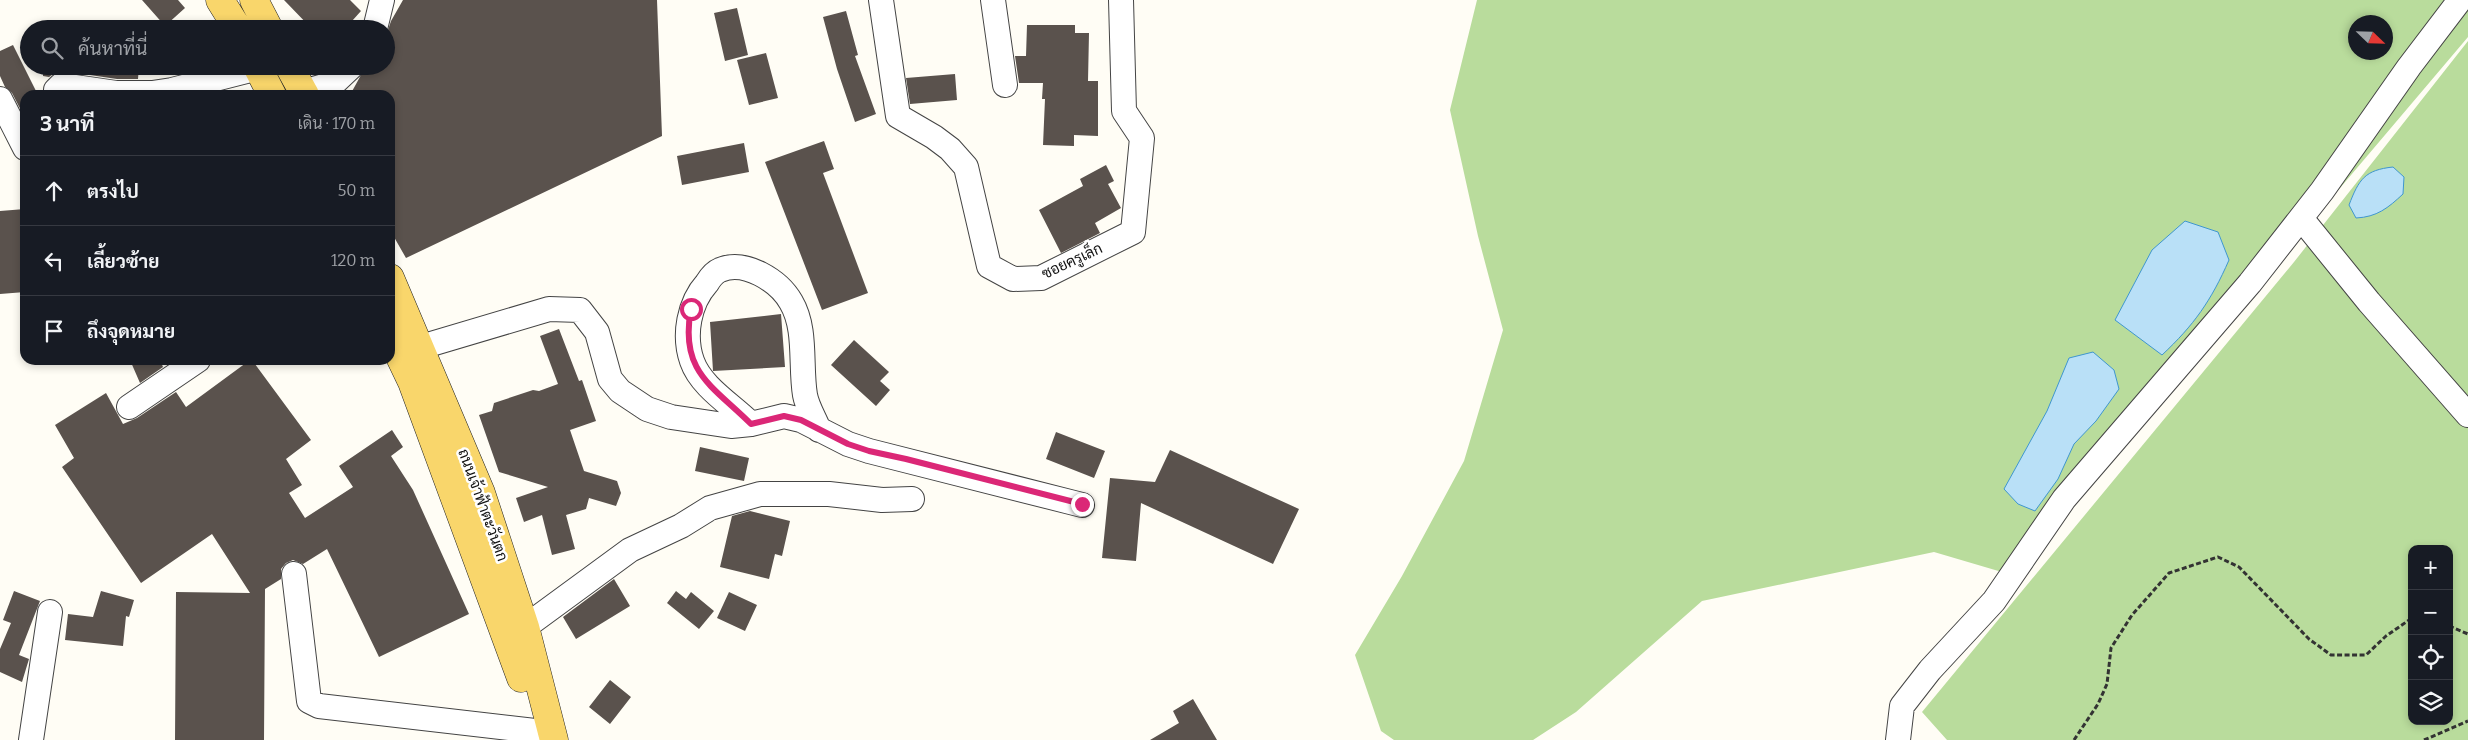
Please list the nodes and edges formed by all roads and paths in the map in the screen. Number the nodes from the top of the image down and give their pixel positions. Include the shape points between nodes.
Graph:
1 (220, 0) edge
2 (254, 0) edge
3 (382, 0) edge
4 (881, 0) edge
5 (992, 0) edge
6 (1121, 0) edge
7 (2460, 0) edge
8 (232, 20) edge
9 (264, 20) edge
10 (376, 20) edge
11 (232, 75) edge
12 (264, 75) edge
13 (294, 75) edge
14 (342, 75) edge
15 (1005, 85) dead end
16 (56, 90) edge
17 (102, 90) edge
18 (178, 90) edge
19 (270, 90) edge
20 (302, 90) edge
21 (315, 90) edge
22 (0, 99) edge
23 (20, 138) edge
24 (2301, 218) junction
25 (395, 289) edge
26 (395, 346) edge
27 (421, 347) junction
28 (190, 365) edge
29 (129, 406) dead end
30 (2468, 415) edge
31 (751, 424) junction
32 (819, 430) junction
33 (912, 499) dead end
34 (1082, 504) dead end
35 (294, 574) dead end
36 (50, 612) dead end
37 (2408, 621) edge
38 (525, 627) junction
39 (2453, 628) edge
40 (2468, 634) edge
41 (2468, 721) edge
42 (544, 736) edge
43 (31, 740) edge
44 (1898, 740) edge
45 (2074, 740) edge
46 (2424, 740) edge

1 - 8 main road
2 - 9 main road
3 - 10 street
4 - 6 street, ซอยครูเล็ก via 898,116 934,137 966,167 989,266 1013,279 1041,278 1133,232 1142,138 1124,110
5 - 15 street
7 - 24 street via 2408,67
11 - 18 street
12 - 19 main road
13 - 20 main road
14 - 21 street via 334,83
16 - 17 street via 61,85
22 - 23 street
24 - 30 street
24 - 44 street via 2250,283 2064,499 1994,601 1930,670 1902,706
25 - 27 main road, ถนนเจ้าฟ้าตะวันตก
26 - 42 main road, ถนนเจ้าฟ้าตะวันตก via 412,382
27 - 31 street via 549,309 580,310 597,332 610,379 620,391 647,409 671,417 731,426
27 - 38 main road, ถนนเจ้าฟ้าตะวันตก via 481,493
28 - 29 street
31 - 32 street via 784,416 801,420
31 - 32 street via 702,378 692,361 687,328 699,291 720,270 737,267 762,275 781,288 792,303 802,343 805,397
32 - 34 street via 869,451
33 - 38 street via 760,494 710,508 630,550
35 - 42 street via 309,701 319,706
36 - 43 street
37 - 45 path via 2366,655 2332,655 2309,639 2240,567 2218,557 2169,573 2132,615 2111,648 2107,684
38 - 42 main road, ถนนเจ้าฟ้าตะวันตก
39 - 40 path
41 - 46 path

